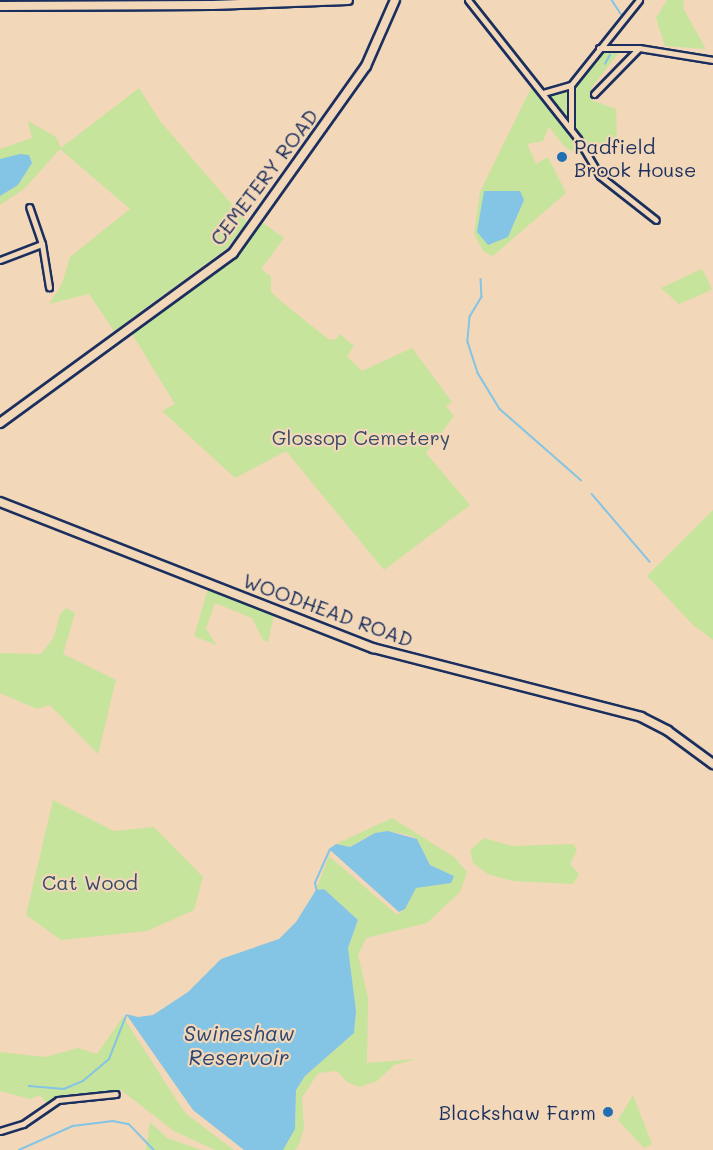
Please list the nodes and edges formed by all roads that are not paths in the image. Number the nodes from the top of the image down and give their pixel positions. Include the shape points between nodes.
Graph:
1 (346, 0) edge
2 (395, 0) edge
3 (468, 0) edge
4 (639, 0) edge
5 (0, 6) edge
6 (599, 48) junction
7 (639, 48) junction
8 (713, 60) edge
9 (571, 84) junction
10 (543, 93) junction
11 (594, 94) dead end
12 (571, 129) junction
13 (29, 207) dead end
14 (656, 220) dead end
15 (42, 244) junction
16 (0, 260) edge
17 (49, 287) dead end
18 (0, 423) edge
19 (0, 502) edge
20 (713, 764) edge
21 (116, 1094) dead end
22 (0, 1131) edge

1 - 5 street
2 - 18 street, CEMETERY ROAD via 366,66 233,253
3 - 10 street
4 - 6 street
6 - 7 street
6 - 9 street
7 - 8 street
7 - 11 street
9 - 10 street
9 - 12 street
10 - 12 street
12 - 14 street via 600,176
13 - 15 street
15 - 16 street
15 - 17 street
19 - 20 street, WOODHEAD ROAD via 373,648 641,717 668,731
21 - 22 street via 63,1099 23,1124

